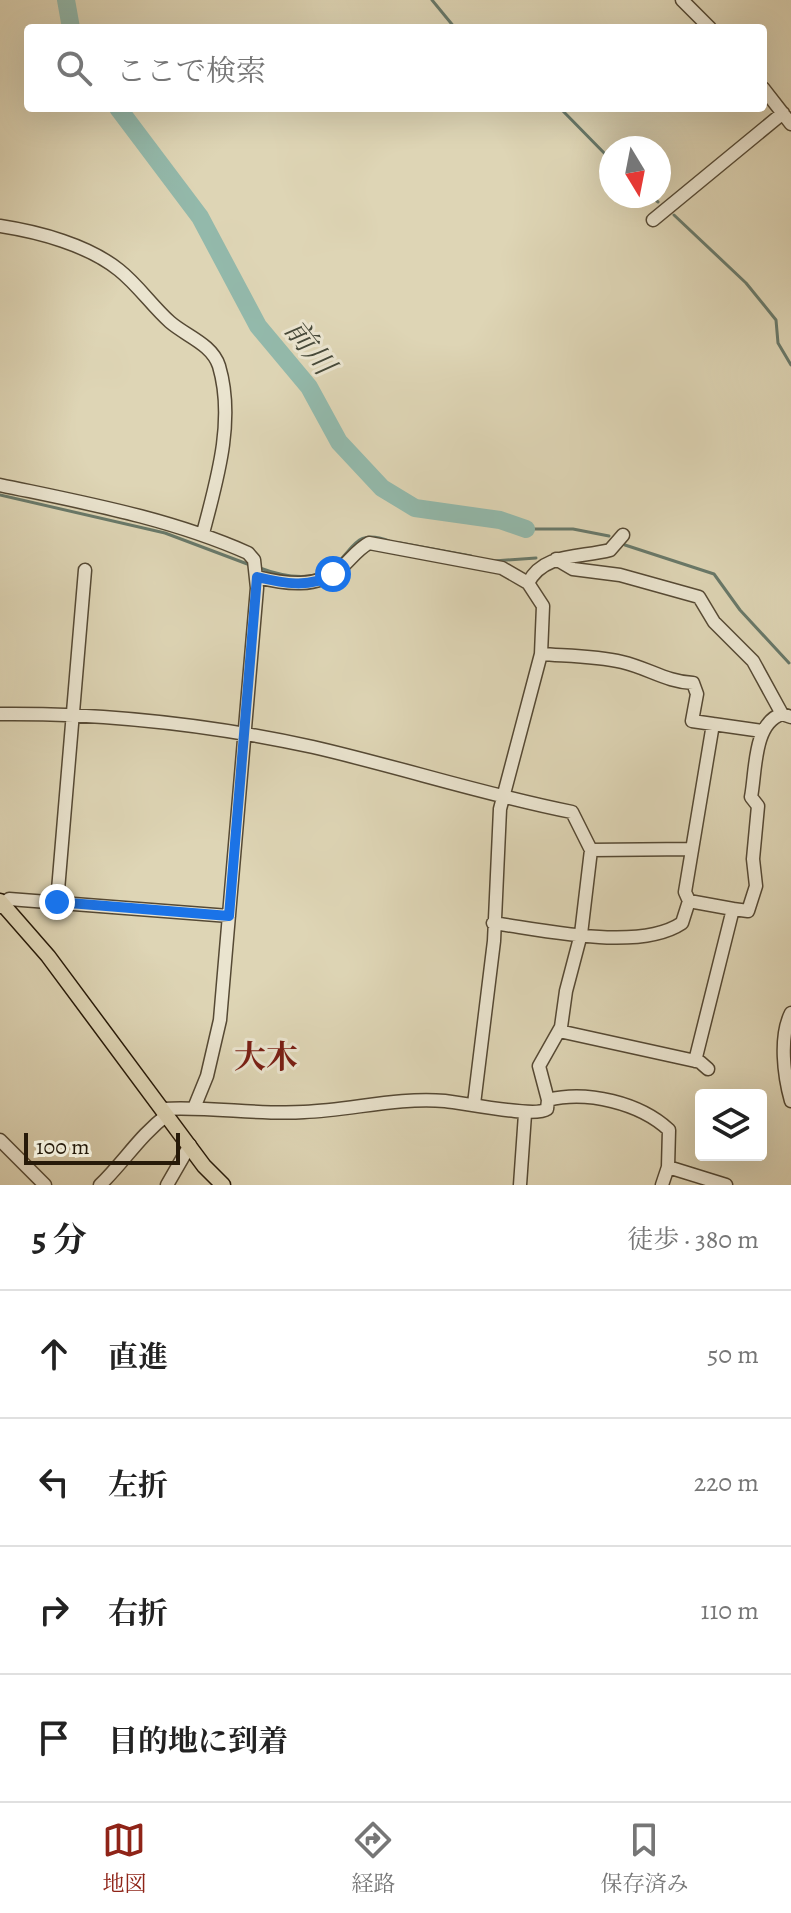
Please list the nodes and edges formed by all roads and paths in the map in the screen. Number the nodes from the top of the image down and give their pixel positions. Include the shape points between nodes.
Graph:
1 (682, 0) edge
2 (706, 24) edge
3 (767, 93) edge
4 (787, 118) edge
5 (653, 220) dead end
6 (0, 226) edge
7 (0, 485) edge
8 (203, 533) junction
9 (623, 535) dead end
10 (556, 559) junction
11 (255, 569) junction
12 (85, 570) dead end
13 (528, 583) junction
14 (541, 654) junction
15 (0, 714) edge
16 (73, 715) junction
17 (787, 715) edge
18 (713, 724) junction
19 (762, 731) junction
20 (244, 735) junction
21 (502, 799) junction
22 (692, 849) junction
23 (591, 850) junction
24 (689, 901) junction
25 (57, 902) junction
26 (1, 904) edge
27 (733, 909) junction
28 (229, 916) junction
29 (493, 923) junction
30 (581, 934) junction
31 (791, 1013) edge
32 (559, 1031) junction
33 (695, 1061) junction
34 (788, 1061) edge
35 (708, 1069) dead end
36 (548, 1100) junction
37 (791, 1101) edge
38 (474, 1104) junction
39 (194, 1108) junction
40 (165, 1112) junction
41 (525, 1114) junction
42 (0, 1140) edge
43 (190, 1145) junction
44 (668, 1167) junction
45 (45, 1185) edge
46 (100, 1185) edge
47 (167, 1185) edge
48 (223, 1185) edge
49 (520, 1185) edge
50 (662, 1185) edge
51 (726, 1185) edge

1 - 2 street
3 - 4 street
4 - 5 street
6 - 8 street via 100,256 172,323 208,348 218,363 225,427
7 - 8 street
8 - 11 street via 248,553
9 - 10 street via 610,550
10 - 13 street via 537,570
10 - 17 street via 573,569 610,573 699,597 714,622 753,661
11 - 13 street via 290,583 319,581 369,543 502,568
11 - 20 street
12 - 16 street
13 - 14 street via 543,606
14 - 18 street via 619,661 656,672 669,682 693,683 697,694 692,721
14 - 21 street
15 - 16 street
16 - 20 street
16 - 25 street
17 - 19 street via 770,721
18 - 19 street
18 - 22 street
19 - 27 street via 751,797 758,806 756,886 748,911
20 - 21 street via 313,747
20 - 28 street
21 - 23 street via 572,812
21 - 29 street
22 - 23 street
22 - 24 street via 685,892
23 - 30 street
24 - 27 street
24 - 30 street via 682,923 654,936
25 - 26 street via 9,899
25 - 28 street
26 - 40 main road via 48,956
27 - 33 street
28 - 39 street via 220,1020
29 - 30 street
29 - 38 street
30 - 32 street
31 - 34 street
32 - 33 street
32 - 36 street via 539,1066
33 - 35 street
34 - 37 street
36 - 41 street via 541,1114
36 - 44 street via 592,1099 640,1109 669,1130
38 - 39 street via 410,1099 304,1112
38 - 41 street
39 - 40 street
40 - 43 main road
40 - 46 street
41 - 49 street
42 - 45 street
43 - 47 street
43 - 48 main road
44 - 50 street
44 - 51 street

